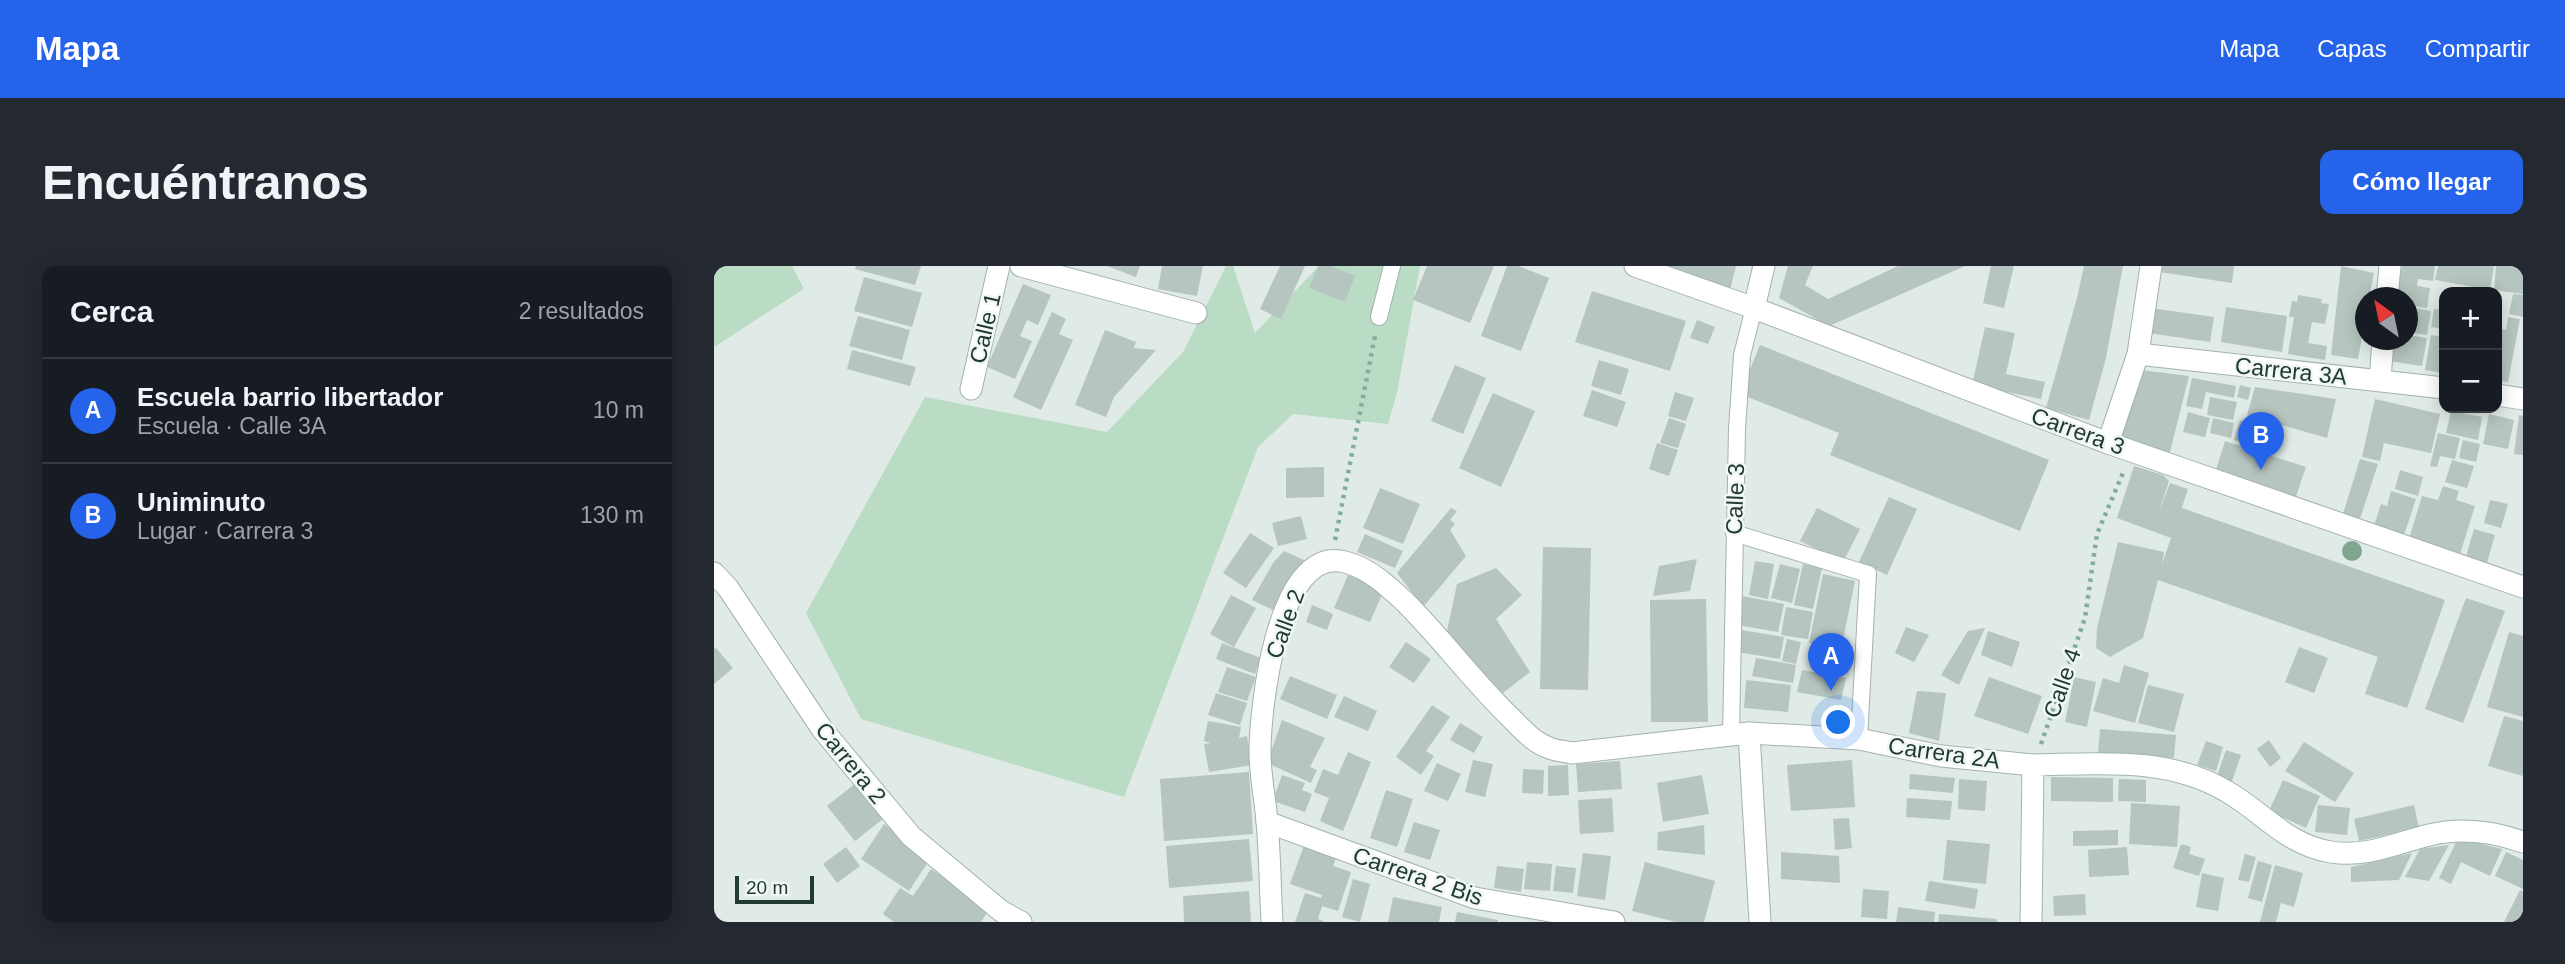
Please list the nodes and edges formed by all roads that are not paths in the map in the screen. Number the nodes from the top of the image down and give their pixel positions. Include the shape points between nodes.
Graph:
1 (999, 266) edge
2 (1021, 266) edge
3 (1392, 266) edge
4 (1635, 266) edge
5 (1765, 266) edge
6 (2151, 266) edge
7 (2390, 266) edge
8 (2388, 287) edge
9 (1754, 308) junction
10 (1196, 313) dead end
11 (1379, 317) road end
12 (2382, 350) edge
13 (2138, 354) junction
14 (2379, 380) junction
15 (2439, 387) edge
16 (971, 389) dead end
17 (2502, 396) edge
18 (2523, 398) edge
19 (2108, 443) junction
20 (1734, 533) junction
21 (1331, 562) joint
22 (714, 573) edge
23 (2523, 587) edge
24 (1740, 734) junction
25 (1859, 739) junction
26 (2033, 765) junction
27 (1267, 822) junction
28 (2523, 842) edge
29 (1021, 922) edge
30 (1272, 922) edge
31 (1614, 922) edge
32 (1760, 922) edge
33 (2031, 922) edge

1 - 16 street, Calle 1
2 - 10 street
3 - 11 street
4 - 9 street, Carrera 3
5 - 9 street, Calle 3
6 - 13 street
7 - 8 street
9 - 19 street, Carrera 3
9 - 20 street, Calle 3 via 1742,355
12 - 14 street
13 - 14 street, Carrera 3A
13 - 19 street
14 - 15 street, Carrera 3A
17 - 18 street
19 - 23 street, Carrera 3
20 - 24 street, Calle 3
20 - 25 street via 1868,574
21 - 24 street, Carrera 2A via 1344,562 1379,578 1488,696 1549,749 1573,753
21 - 27 street, Calle 2 via 1315,566 1302,578 1277,633 1269,664 1260,753
22 - 29 street, Carrera 2 via 822,729 912,836 1001,911
24 - 25 street, Carrera 2A
24 - 32 street, Calle 3
25 - 26 street, Carrera 2A via 1941,756
26 - 28 street, Carrera 2A via 2137,763 2184,773 2226,791 2297,841 2329,852 2360,854 2432,834 2482,830
26 - 33 street
27 - 30 street, Calle 2
27 - 31 street, Carrera 2 Bis via 1475,898

